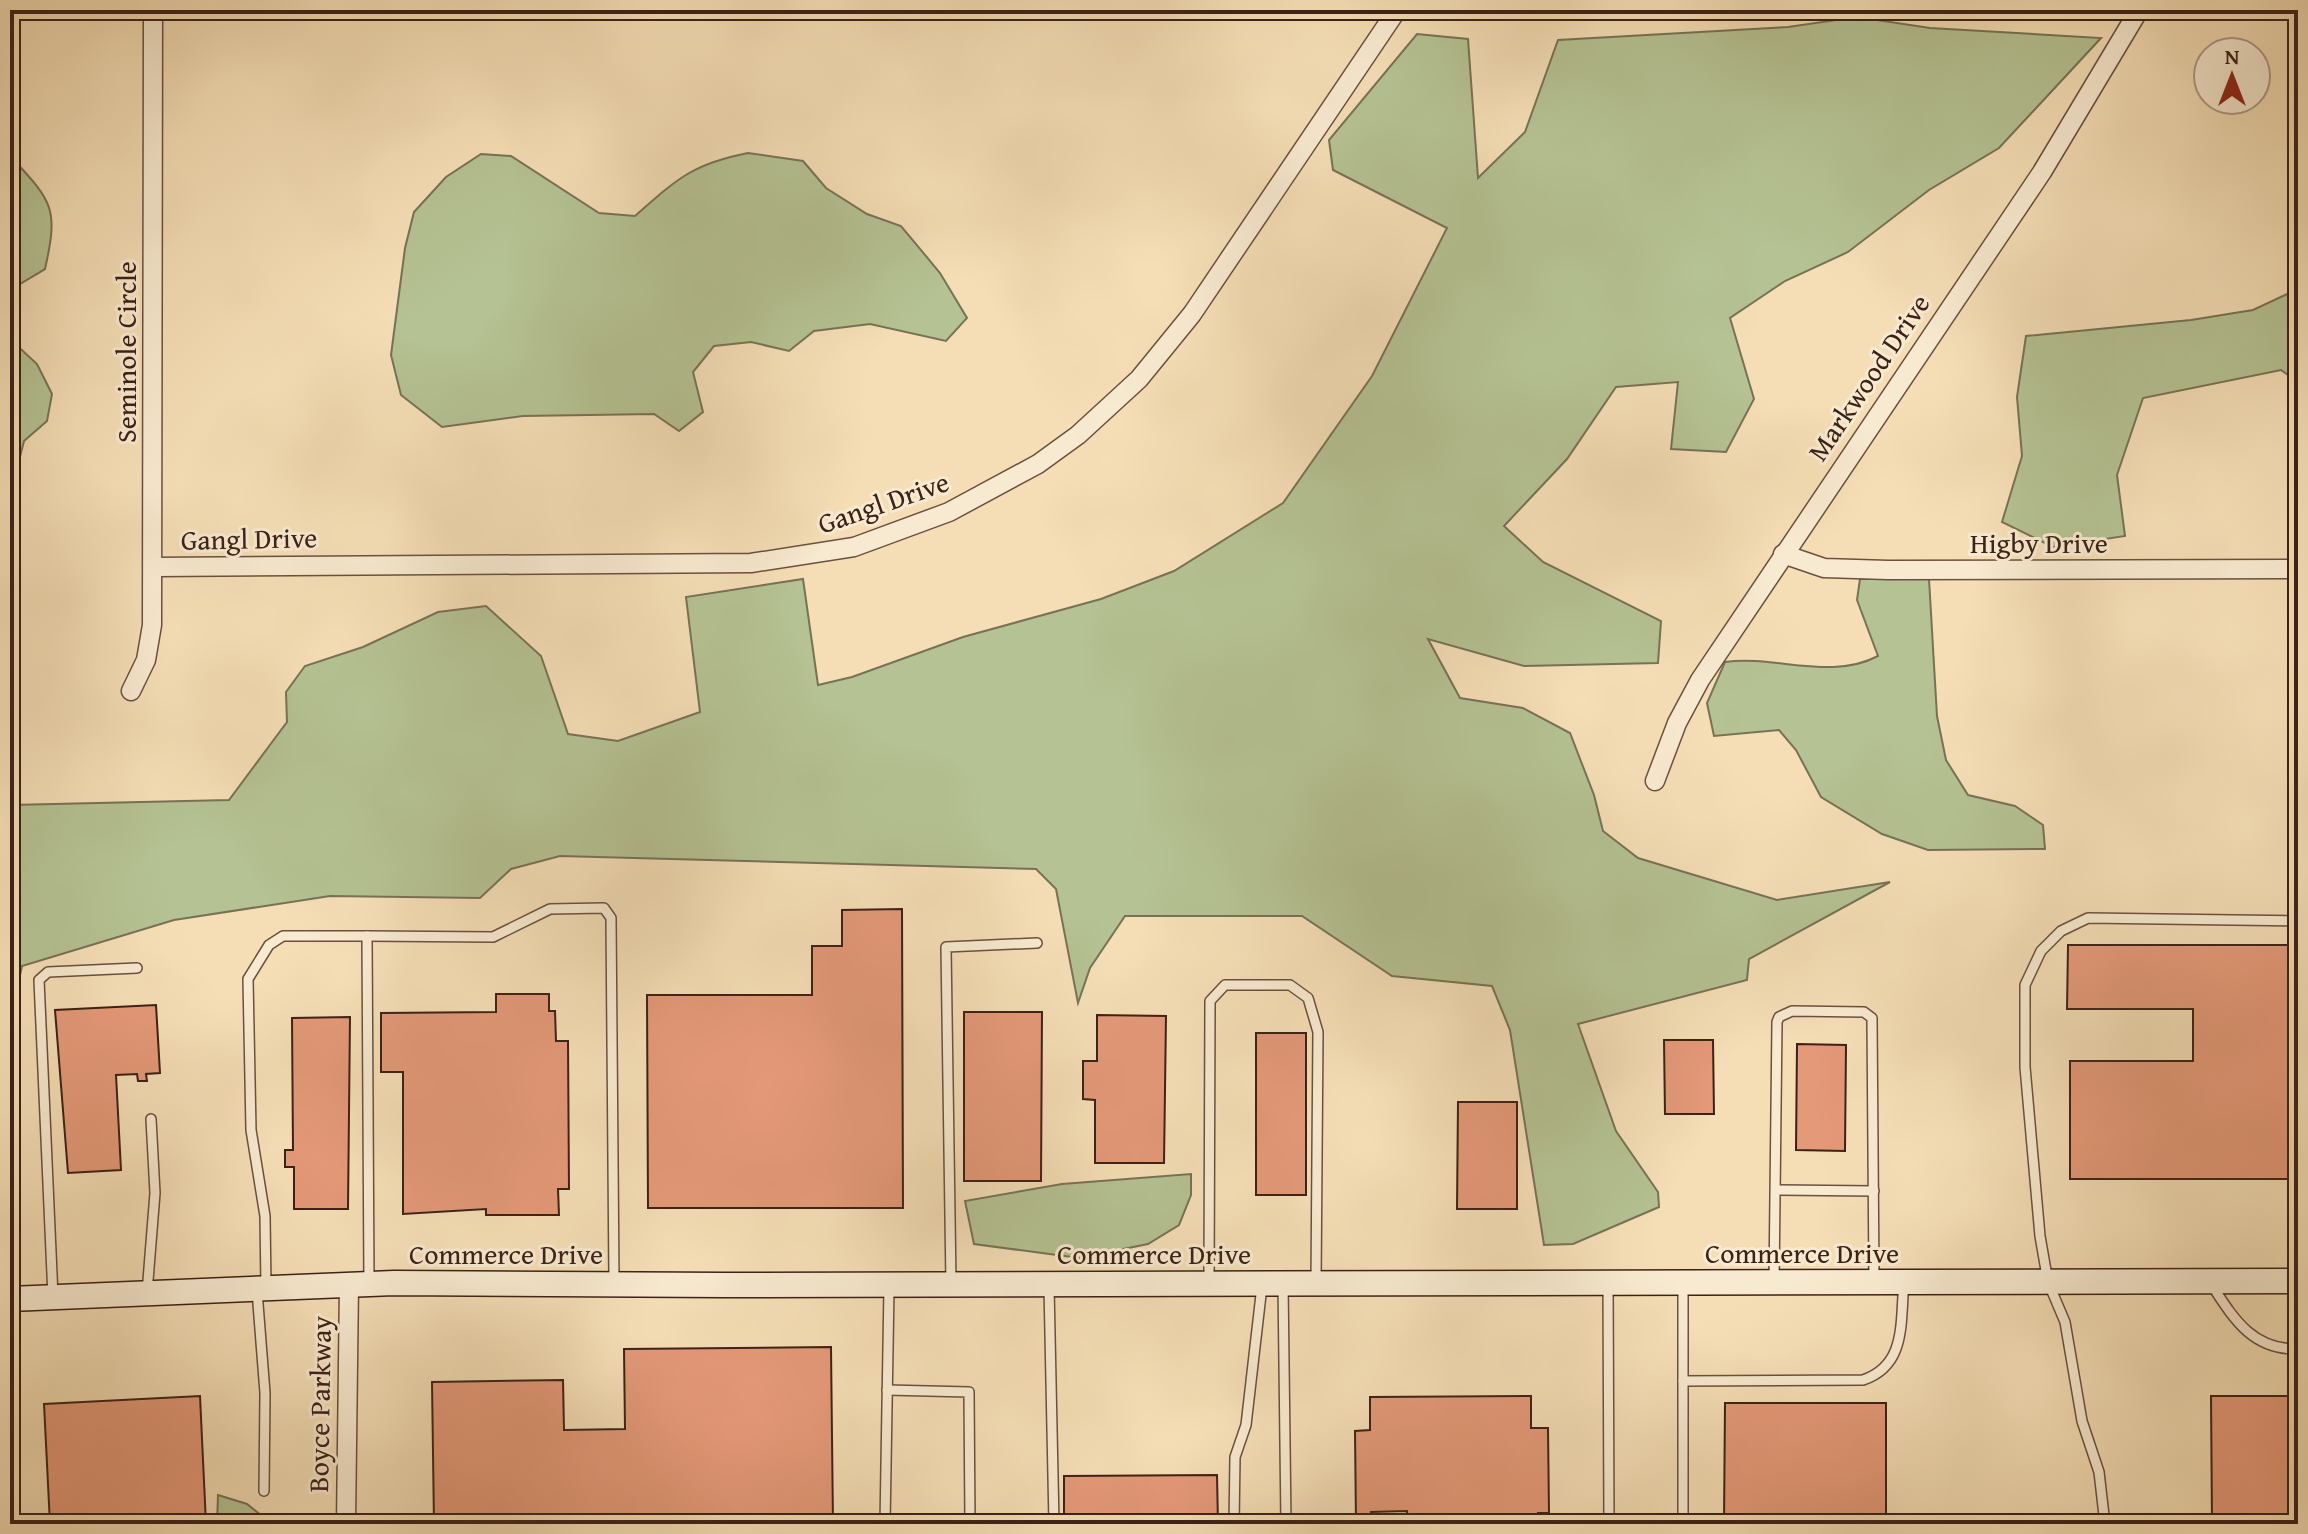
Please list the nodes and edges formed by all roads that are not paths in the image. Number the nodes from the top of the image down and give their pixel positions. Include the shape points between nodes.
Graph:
1 (153, 10) edge
2 (1397, 10) edge
3 (2139, 10) edge
4 (1783, 554) junction
5 (154, 567) junction
6 (2298, 569) edge
7 (131, 691) dead end
8 (1655, 781) dead end
9 (2298, 921) edge
10 (367, 936) junction
11 (1037, 943) dead end
12 (137, 968) dead end
13 (151, 1119) dead end
14 (1777, 1190) junction
15 (1874, 1191) junction
16 (2210, 1281) junction
17 (2298, 1281) edge
18 (1316, 1282) junction
19 (1608, 1282) junction
20 (1683, 1282) junction
21 (1774, 1282) junction
22 (1874, 1282) junction
23 (1904, 1282) junction
24 (2048, 1282) junction
25 (1049, 1283) junction
26 (1209, 1283) junction
27 (1273, 1283) junction
28 (359, 1284) junction
29 (614, 1284) junction
30 (951, 1284) junction
31 (889, 1285) junction
32 (261, 1288) junction
33 (147, 1293) junction
34 (53, 1297) junction
35 (10, 1299) edge
36 (2298, 1349) edge
37 (1683, 1381) junction
38 (887, 1390) junction
39 (264, 1491) dead end
40 (346, 1524) edge
41 (885, 1524) edge
42 (970, 1524) edge
43 (1054, 1524) edge
44 (1234, 1524) edge
45 (1286, 1524) edge
46 (1609, 1524) edge
47 (1683, 1524) edge
48 (2105, 1524) edge

1 - 5 street, Seminole Circle
2 - 5 street, Gangl Drive via 1192,314 1139,379 1038,464 949,512 854,547 751,563
3 - 4 street, Markwood Drive via 2042,172
4 - 6 street, Higby Drive via 1824,568 1888,570
4 - 8 street, Markwood Drive via 1700,680
5 - 7 street, Seminole Circle via 146,660
9 - 24 lane via 2088,918 2061,931 2041,951 2025,985 2025,1067
10 - 28 lane
10 - 29 lane via 493,937 550,909 604,908 611,918
10 - 32 lane via 283,936 269,945 248,979 251,1130 265,1216
11 - 30 lane via 946,947
12 - 34 lane via 48,972 39,980
13 - 33 lane via 155,1193
14 - 15 lane
14 - 15 lane via 1777,1022 1792,1011 1864,1012 1872,1018
14 - 21 lane
15 - 22 lane
16 - 17 street, Commerce Drive
16 - 24 street, Commerce Drive
16 - 36 lane via 2238,1325 2275,1350
18 - 19 street, Commerce Drive
18 - 26 lane via 1318,1032 1308,998 1290,985 1225,985 1210,1001
18 - 27 street, Commerce Drive
19 - 20 street, Commerce Drive
19 - 46 lane
20 - 21 street, Commerce Drive
20 - 37 lane
21 - 22 street, Commerce Drive
22 - 23 street, Commerce Drive
23 - 24 street, Commerce Drive
23 - 37 lane via 1895,1355 1880,1374 1863,1380
24 - 48 lane via 2065,1322 2082,1421 2099,1472
25 - 26 street, Commerce Drive
25 - 30 street, Commerce Drive
25 - 43 lane
26 - 27 street, Commerce Drive
27 - 44 lane via 1235,1457
27 - 45 lane
28 - 29 street, Commerce Drive
28 - 32 street, Commerce Drive
28 - 40 street, Boyce Parkway
29 - 31 street, Commerce Drive
30 - 31 street, Commerce Drive
31 - 38 lane
32 - 33 street, Commerce Drive
32 - 39 lane
33 - 34 street, Commerce Drive
34 - 35 street, Commerce Drive
37 - 47 lane
38 - 41 lane
38 - 42 lane via 969,1392

